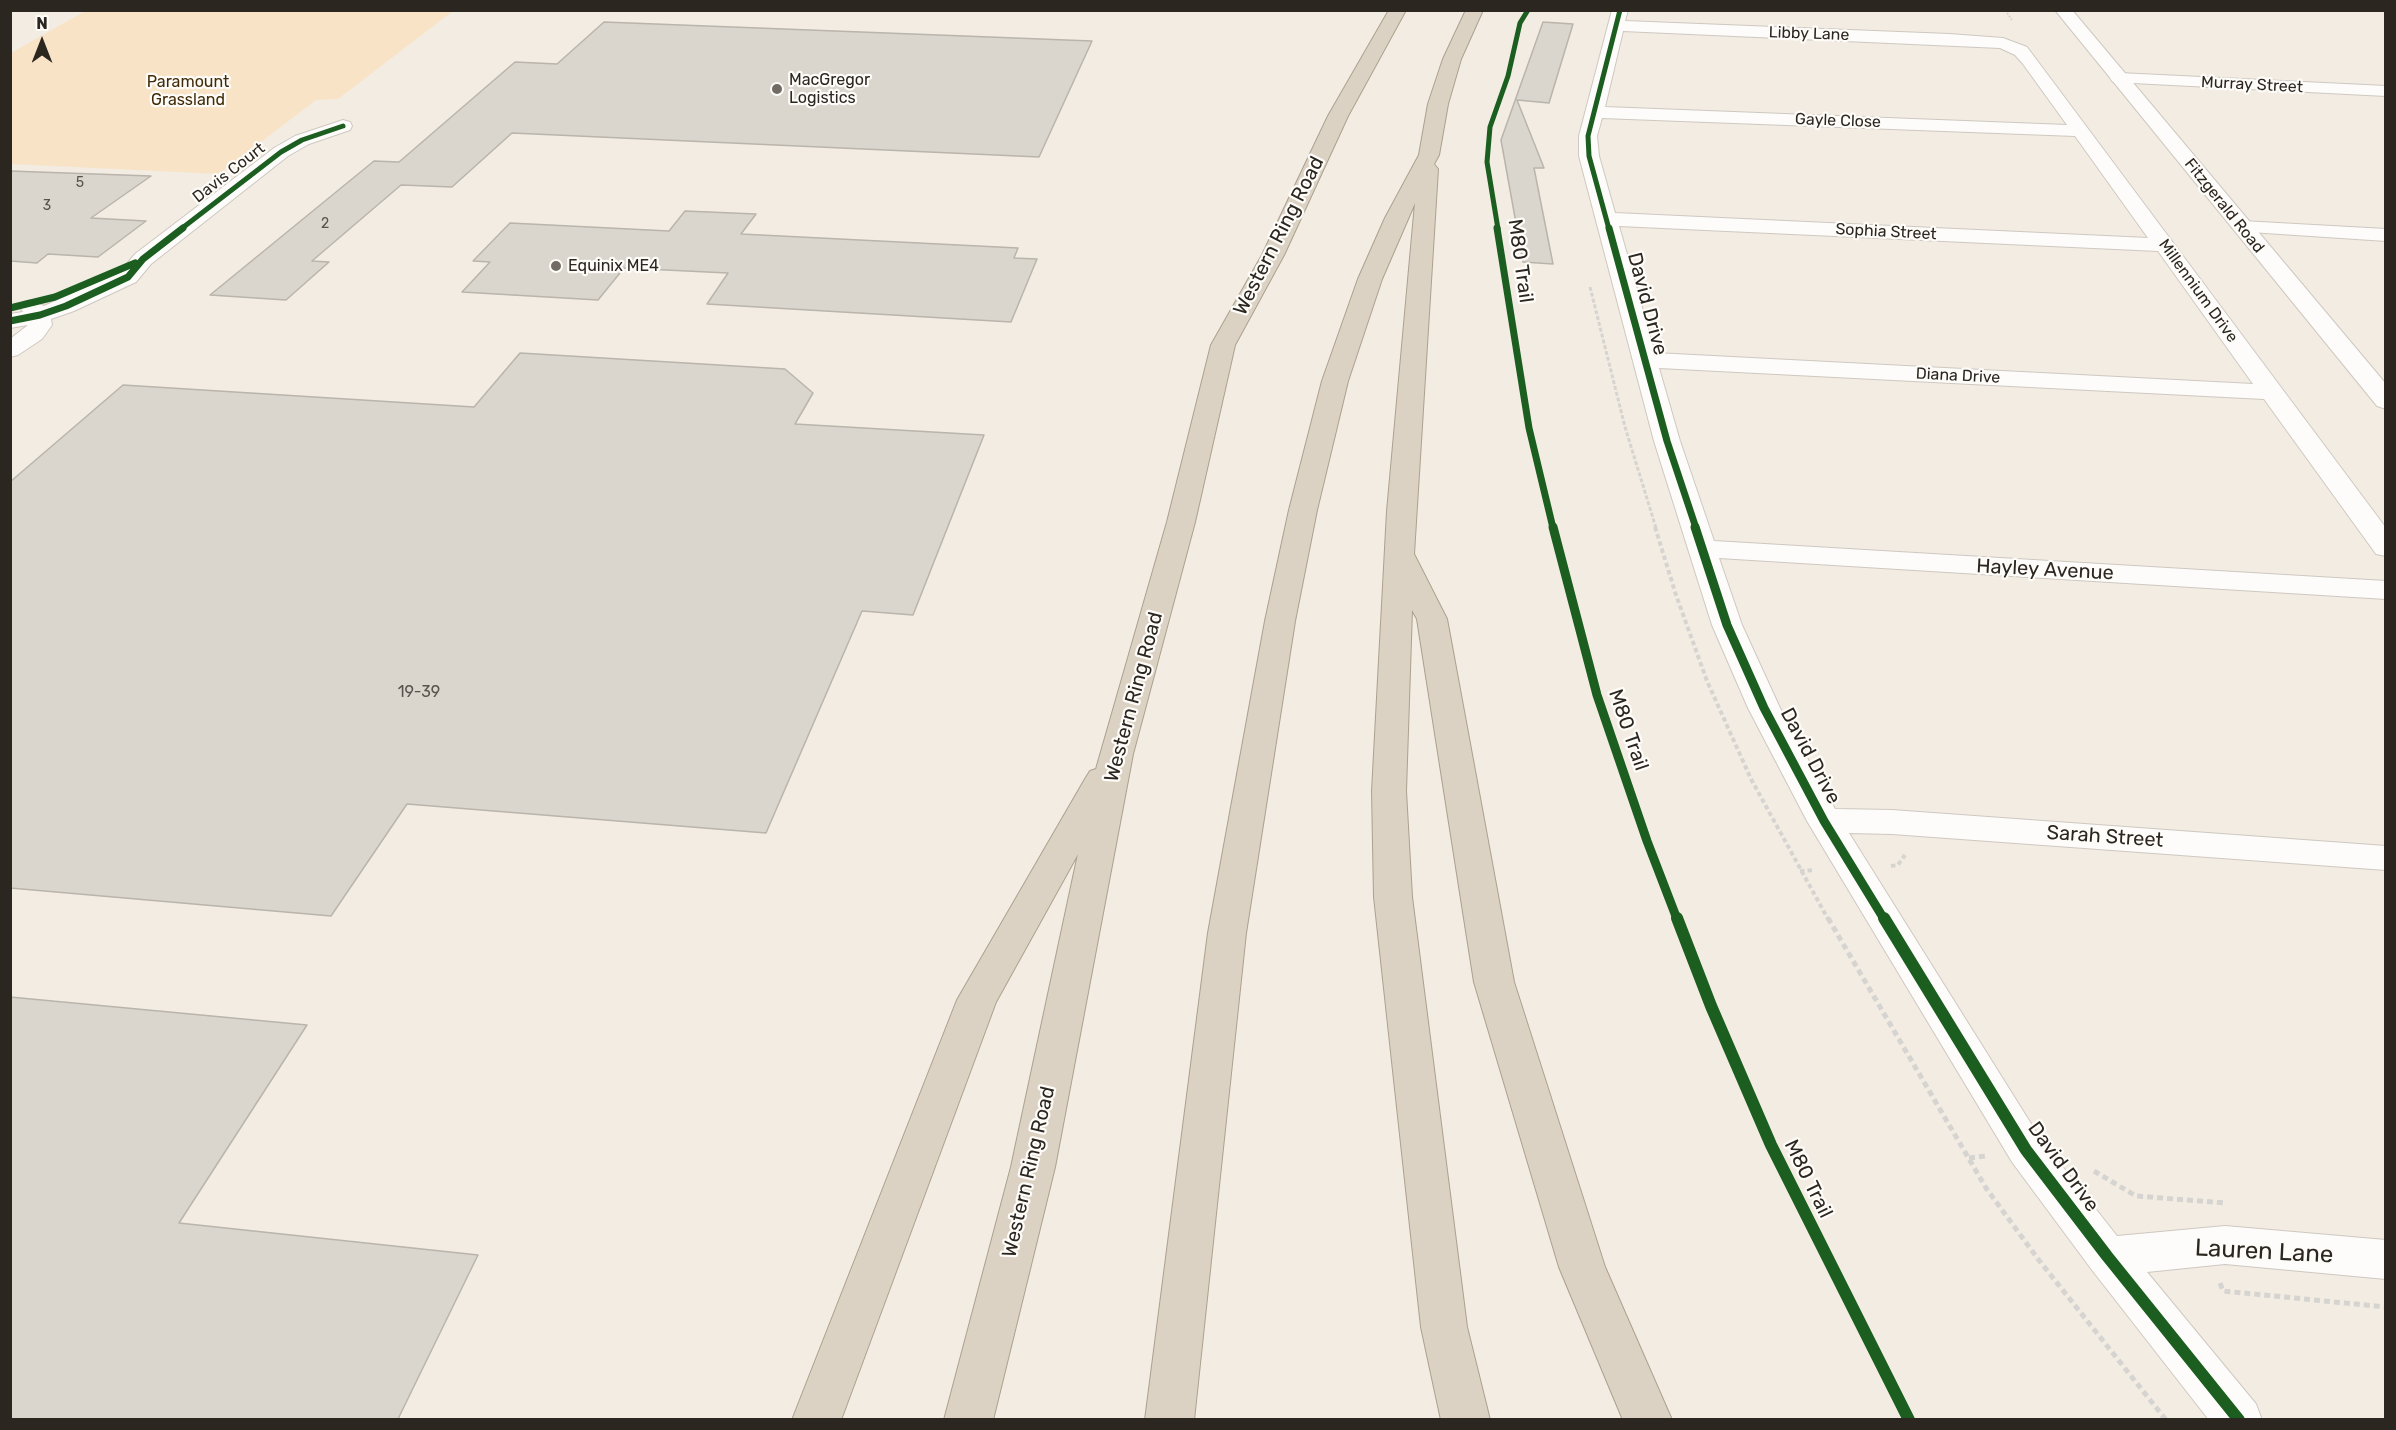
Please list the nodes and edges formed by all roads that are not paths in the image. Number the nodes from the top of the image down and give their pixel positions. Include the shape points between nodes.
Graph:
1 (1398, 10) edge
2 (1475, 10) edge
3 (2063, 10) edge
4 (1618, 18) edge
5 (2002, 43) joint
6 (2119, 78) junction
7 (2385, 91) edge
8 (1594, 112) junction
9 (343, 126) dead end
10 (2081, 131) junction
11 (1429, 155) junction
12 (1606, 219) junction
13 (2242, 227) junction
14 (2385, 235) edge
15 (2165, 245) junction
16 (21, 315) edge
17 (10, 350) edge
18 (1644, 360) junction
19 (2272, 392) junction
20 (2385, 401) edge
21 (2385, 548) edge
22 (1704, 549) junction
23 (1400, 554) junction
24 (2385, 590) edge
25 (1116, 754) junction
26 (1824, 821) junction
27 (2385, 858) edge
28 (2107, 1256) junction
29 (2385, 1260) edge
30 (816, 1419) edge
31 (968, 1419) edge
32 (1168, 1419) edge
33 (1467, 1419) edge
34 (1648, 1419) edge
35 (2239, 1419) edge

1 - 25 highway, Western Ring Road via 1338,116 1273,255 1224,345 1181,522
2 - 11 highway via 1452,59 1438,104
3 - 6 street, Fitzgerald Road
4 - 5 street, Libby Lane
4 - 8 street, David Drive
5 - 10 street, Millennium Drive via 2030,60
6 - 7 street, Murray Street
6 - 13 street, Fitzgerald Road
8 - 10 street, Gayle Close
8 - 12 street, David Drive via 1588,156
9 - 16 street, Davis Court via 281,152 143,260 128,277 108,288
10 - 15 street, Millennium Drive
11 - 23 highway
11 - 32 highway via 1370,279 1335,381 1296,543 1227,933
12 - 15 street, Sophia Street
12 - 18 street, David Drive
13 - 14 street
13 - 20 street, Fitzgerald Road
15 - 19 street, Millennium Drive
16 - 17 street via 39,325 34,334
18 - 19 street, Diana Drive
18 - 22 street, David Drive
19 - 21 street, Millennium Drive
22 - 24 street, Hayley Avenue
22 - 26 street, David Drive via 1727,625 1759,698
23 - 33 highway via 1389,791 1392,897 1443,1327
23 - 34 highway via 1432,619 1494,982 1582,1267
25 - 30 highway via 977,1000
25 - 31 highway, Western Ring Road via 1033,1167
26 - 27 street, Sarah Street via 1904,823
26 - 28 street, David Drive via 2025,1150
28 - 29 street, Lauren Lane via 2225,1245
28 - 35 street, David Drive

